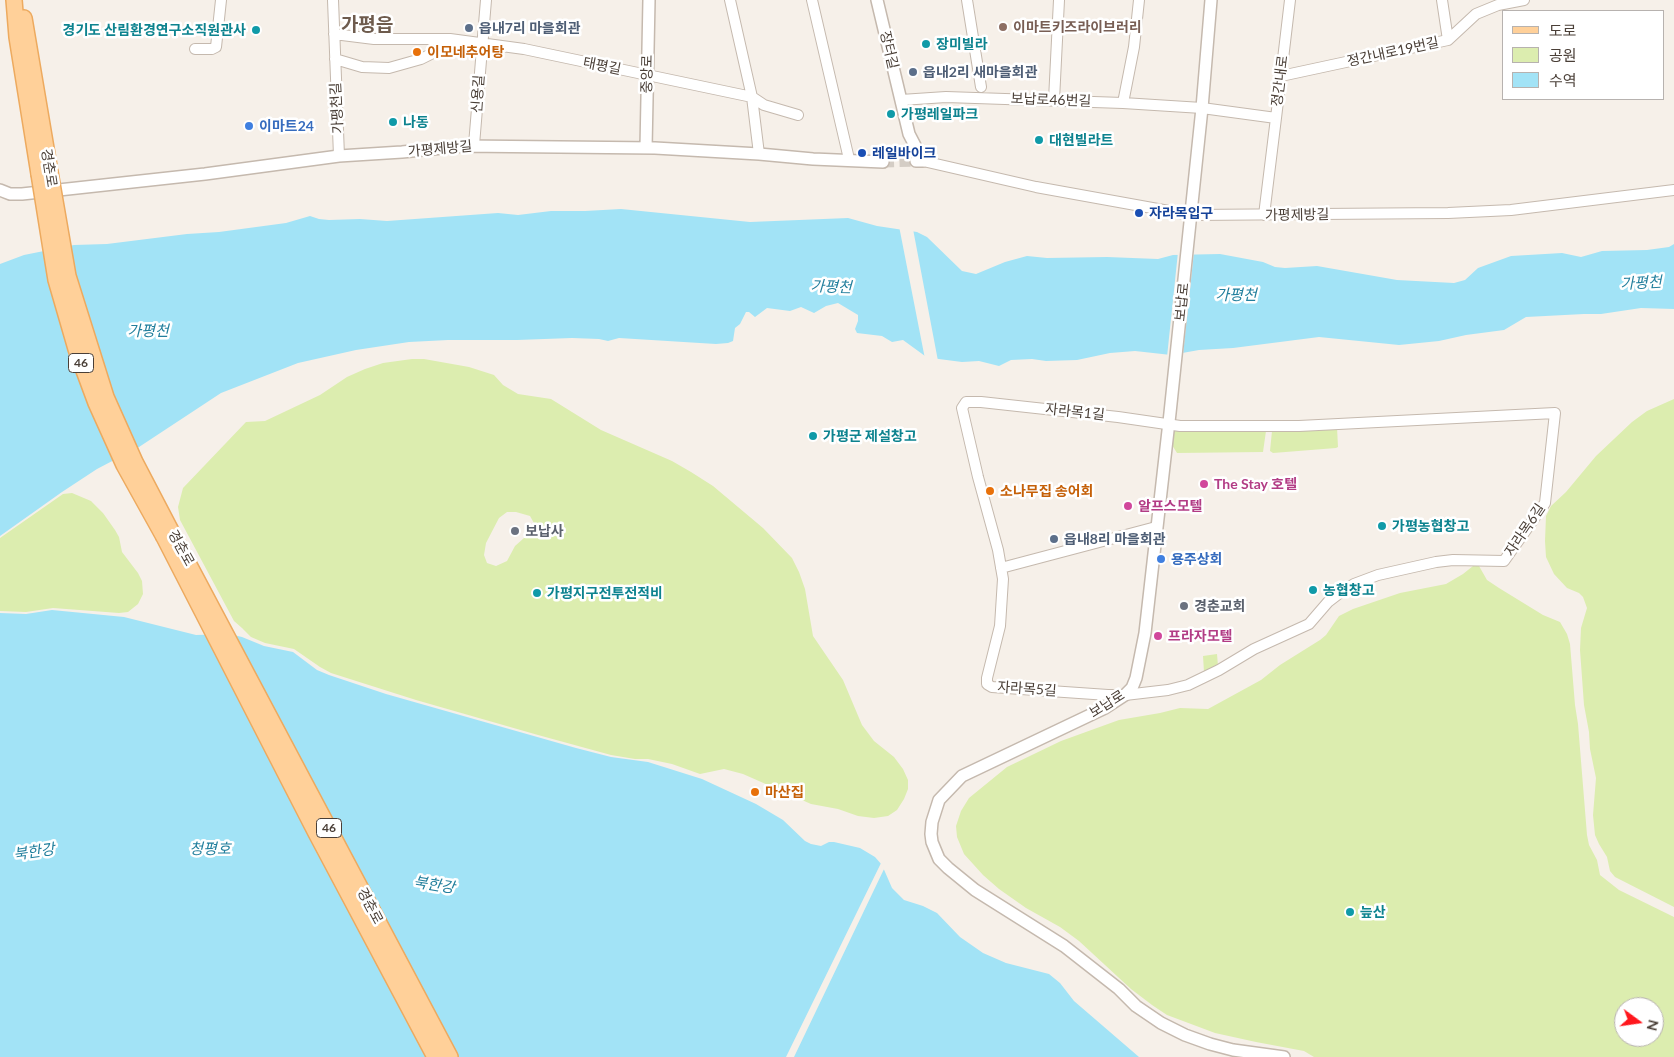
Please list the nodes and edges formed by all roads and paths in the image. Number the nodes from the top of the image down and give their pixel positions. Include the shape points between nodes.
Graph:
1 (14, 0) edge
2 (20, 0) edge
3 (221, 0) edge
4 (333, 0) edge
5 (486, 0) edge
6 (649, 0) edge
7 (730, 0) edge
8 (812, 0) edge
9 (877, 0) edge
10 (967, 0) edge
11 (1058, 0) edge
12 (1139, 0) edge
13 (1211, 0) edge
14 (1290, 0) edge
15 (1442, 0) edge
16 (1524, 0) edge
17 (334, 34) junction
18 (450, 39) junction
19 (1448, 40) junction
20 (481, 43) junction
21 (195, 49) dead end
22 (335, 59) junction
23 (647, 75) junction
24 (1281, 76) junction
25 (981, 87) dead end
26 (752, 97) junction
27 (901, 100) junction
28 (1054, 100) junction
29 (1123, 103) junction
30 (1202, 108) junction
31 (798, 115) dead end
32 (1276, 118) junction
33 (474, 146) junction
34 (646, 148) junction
35 (759, 154) junction
36 (339, 156) junction
37 (849, 159) junction
38 (920, 161) joint
39 (883, 162) tunnel mouth
40 (44, 173) junction
41 (0, 190) edge
42 (1674, 190) edge
43 (1191, 215) junction
44 (1264, 215) junction
45 (1169, 419) junction
46 (1156, 527) junction
47 (1001, 568) junction
48 (203, 602) junction
49 (1125, 695) junction
50 (435, 1057) edge
51 (450, 1057) edge
52 (1284, 1057) edge

1 - 40 main road, 경춘로 / 46 via 17,37
2 - 40 main road, 경춘로 / 46 via 29,40
3 - 21 street via 216,47
4 - 17 street, 가평천길
5 - 20 street, 신용길
6 - 23 street, 중앙로
7 - 26 street
8 - 37 street
9 - 27 street, 장터길
10 - 25 street
11 - 28 street
12 - 29 street
13 - 30 street, 보납로
14 - 24 street, 정간내로
15 - 19 street
16 - 19 street, 정간내로19번길 via 1476,14
17 - 18 street via 374,39
17 - 22 street, 가평천길
18 - 20 street
18 - 22 street, 가평천길 via 430,55 400,66 378,69
19 - 24 street, 정간내로19번길
20 - 23 street, 태평길
20 - 33 street, 신용길
22 - 36 street, 가평천길
23 - 26 street, 태평길
23 - 34 street, 중앙로
24 - 32 street, 정간내로
26 - 31 street, 태평길 via 764,105
26 - 35 street
27 - 28 street, 보납로46번길 via 946,97
27 - 38 street, 가평제방길
28 - 29 street, 보납로46번길
29 - 30 street, 보납로46번길
30 - 32 street, 정간내로
30 - 43 street, 보납로
32 - 44 street
33 - 34 street, 가평제방길
33 - 36 street, 가평제방길
34 - 35 street, 가평제방길
35 - 37 street, 가평제방길
36 - 41 street, 가평제방길 via 47,191 10,194
37 - 39 street, 가평제방길
38 - 43 street, 가평제방길
40 - 48 main road, 경춘로 / 46, bridge via 56,280 96,403 120,456
42 - 44 street, 가평제방길 via 1510,210
43 - 44 street, 가평제방길
43 - 45 street, 보납로
45 - 46 street, 보납로
45 - 47 street, 자라목1길 via 966,402 962,408
45 - 49 street, 자라목6길 via 1299,426 1554,413 1545,502 1504,561 1453,560 1378,575 1341,592 1309,624 1254,649 1211,675 1168,690
46 - 47 street
46 - 49 street, 보납로 via 1139,665 1135,683
47 - 49 street, 자라목5길 via 1000,626 987,678 989,686
48 - 50 main road, 경춘로 / 46
48 - 51 main road, 경춘로 / 46
49 - 52 street, 보납로 via 1105,708 962,776 939,800 931,834 934,849 939,859 968,884 1064,946 1160,1023 1210,1044

